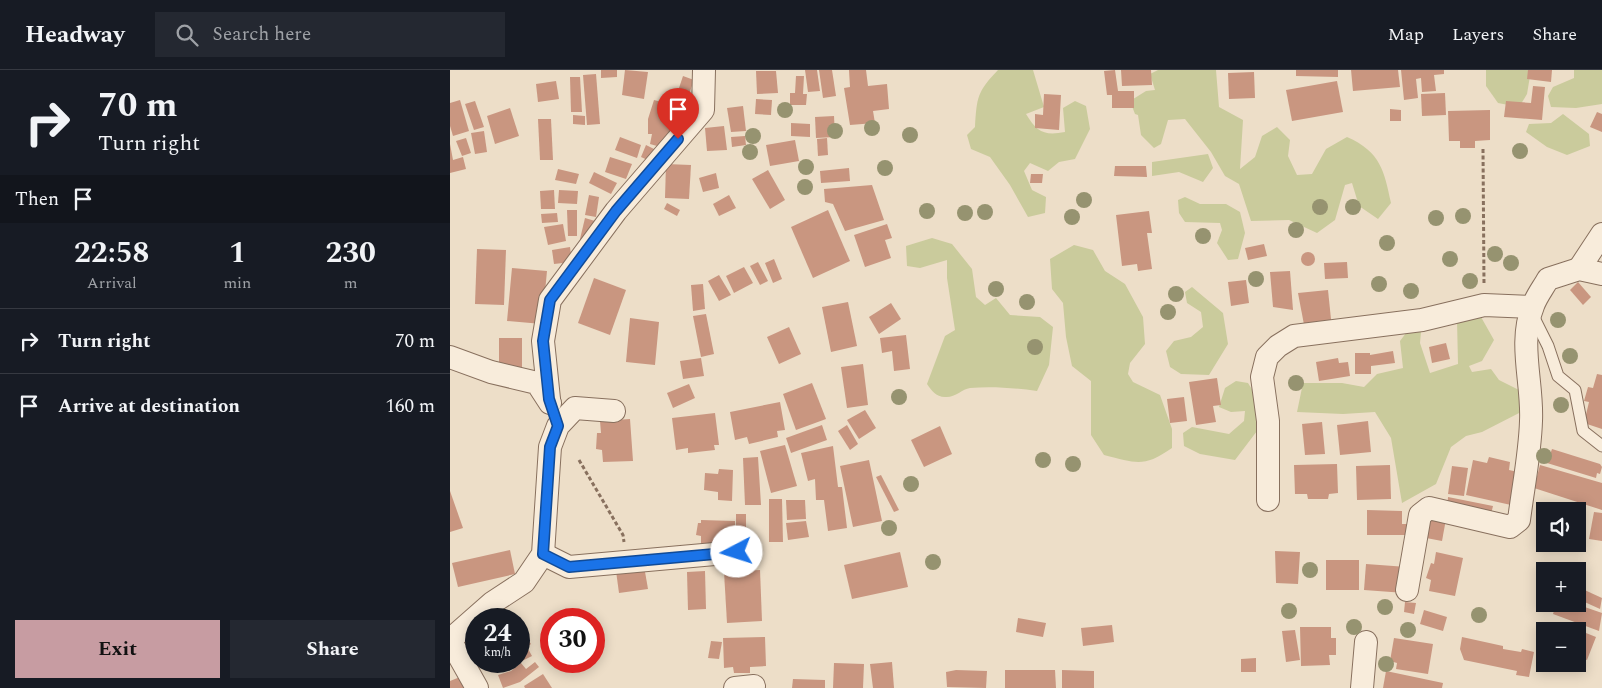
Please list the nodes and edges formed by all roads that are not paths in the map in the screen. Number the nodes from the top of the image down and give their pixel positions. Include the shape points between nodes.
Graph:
1 (704, 70) edge
2 (1602, 234) edge
3 (1579, 269) junction
4 (1602, 274) edge
5 (1532, 310) junction
6 (450, 358) edge
7 (549, 399) junction
8 (614, 411) dead end
9 (558, 426) junction
10 (1602, 446) edge
11 (1268, 500) dead end
12 (737, 552) dead end
13 (543, 554) junction
14 (1407, 590) dead end
15 (450, 640) edge
16 (1366, 642) dead end
17 (477, 688) edge
18 (1362, 688) edge

1 - 7 street via 703,110 616,211 550,300 543,341
2 - 3 street
3 - 4 street
3 - 5 street via 1548,279
5 - 10 lane via 1558,376 1575,390 1583,432
5 - 11 street via 1484,305 1422,320 1294,336 1278,346 1267,357 1262,377 1268,421
5 - 14 street via 1526,348 1531,424 1519,520 1510,527 1430,508 1424,510 1420,514
6 - 7 street via 537,383
7 - 9 street
8 - 9 street via 575,408
9 - 13 street via 550,447
12 - 13 street via 569,567
13 - 15 street via 524,582 492,603
15 - 17 street
16 - 18 street

